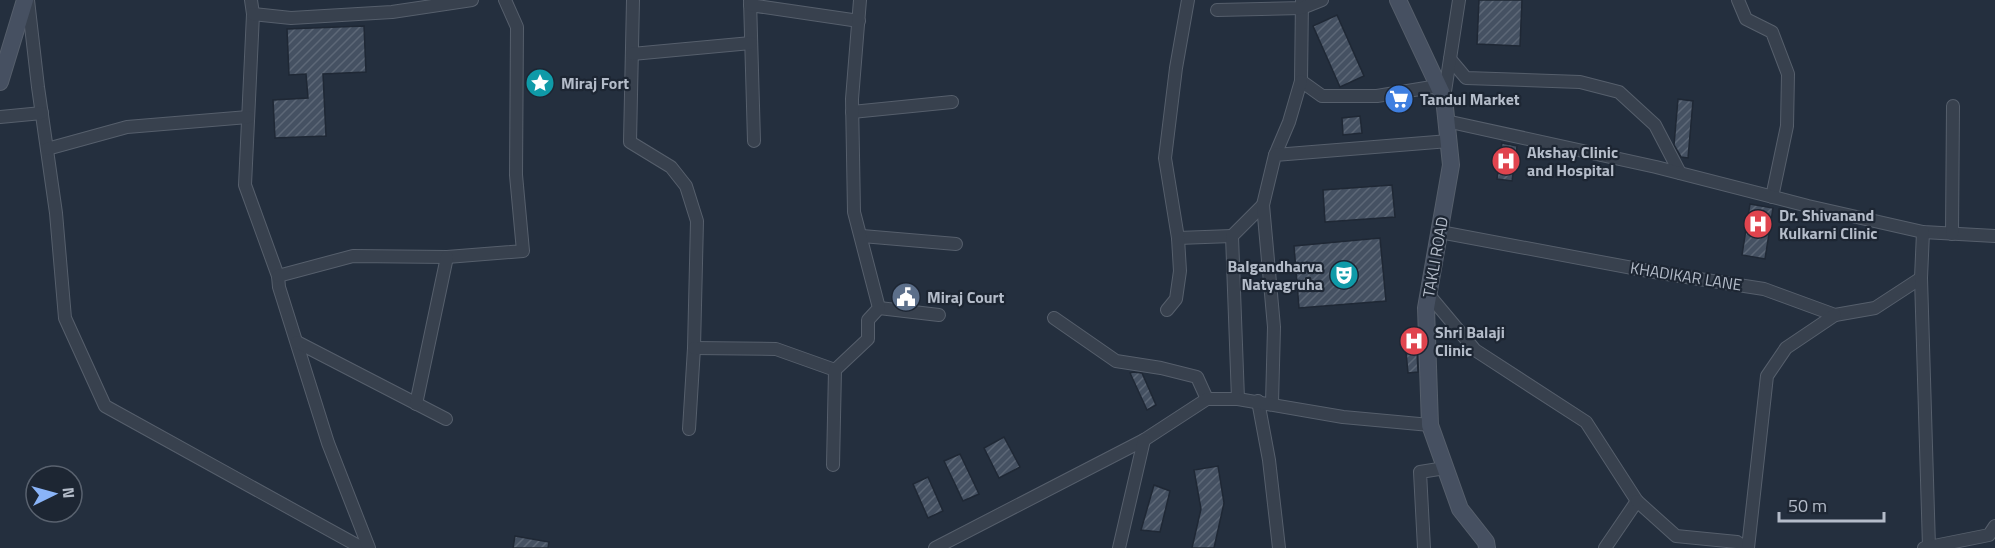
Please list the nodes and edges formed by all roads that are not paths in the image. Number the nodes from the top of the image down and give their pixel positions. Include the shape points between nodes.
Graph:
1 (26, 0) edge
2 (250, 0) edge
3 (472, 0) edge
4 (505, 0) edge
5 (633, 0) edge
6 (860, 0) edge
7 (1188, 0) edge
8 (1322, 0) edge
9 (1398, 0) edge
10 (1459, 0) edge
11 (1738, 0) edge
12 (750, 2) edge
13 (1302, 4) edge
14 (392, 6) edge
15 (1217, 10) dead end
16 (253, 15) junction
17 (859, 21) junction
18 (751, 43) junction
19 (5, 52) edge
20 (632, 54) junction
21 (1450, 59) junction
22 (1301, 81) junction
23 (0, 82) edge
24 (1441, 92) junction
25 (952, 102) dead end
26 (1953, 106) dead end
27 (852, 112) junction
28 (42, 113) junction
29 (0, 117) edge
30 (248, 117) junction
31 (1446, 121) junction
32 (754, 141) dead end
33 (1449, 141) junction
34 (47, 149) junction
35 (1275, 155) junction
36 (1680, 173) junction
37 (1773, 197) junction
38 (1263, 205) junction
39 (1440, 232) junction
40 (1923, 232) junction
41 (1952, 234) junction
42 (862, 236) junction
43 (1232, 236) junction
44 (1995, 236) edge
45 (1178, 238) junction
46 (956, 244) dead end
47 (447, 258) junction
48 (278, 276) junction
49 (1921, 278) junction
50 (1429, 295) junction
51 (879, 308) junction
52 (1167, 310) dead end
53 (939, 315) dead end
54 (1835, 315) junction
55 (1054, 318) dead end
56 (297, 342) junction
57 (694, 348) junction
58 (836, 370) junction
59 (1207, 399) junction
60 (1238, 399) junction
61 (1258, 401) junction
62 (1272, 403) junction
63 (416, 404) junction
64 (446, 419) dead end
65 (1430, 425) junction
66 (689, 429) dead end
67 (1144, 440) junction
68 (833, 465) dead end
69 (1445, 468) junction
70 (1638, 501) junction
71 (1994, 529) edge
72 (1490, 546) edge
73 (1947, 546) edge
74 (362, 548) edge
75 (369, 548) edge
76 (935, 548) edge
77 (1119, 548) edge
78 (1279, 548) edge
79 (1424, 548) edge
80 (1605, 548) edge
81 (1747, 548) edge
82 (1926, 548) edge

1 - 19 main road
1 - 28 street
2 - 16 street
3 - 14 street
4 - 47 street via 517,27 516,175 523,251
5 - 20 street
6 - 17 street
7 - 45 street via 1166,158
8 - 13 street
9 - 24 main road, TAKLI ROAD
10 - 21 street
11 - 37 street via 1746,19 1772,32 1788,74 1787,126
12 - 17 street
12 - 18 street
13 - 15 street
13 - 22 street
14 - 16 street via 291,18
16 - 30 street
17 - 27 street
18 - 20 street
18 - 32 street
19 - 23 main road
20 - 57 street via 630,142 671,167 686,186 697,221
21 - 24 street
21 - 36 street via 1466,78 1580,82 1619,92 1654,125
22 - 24 street via 1322,96
22 - 35 street
24 - 31 main road, TAKLI ROAD
25 - 27 street
26 - 41 street
27 - 42 street via 854,212
28 - 29 street
28 - 34 street
30 - 34 street via 127,127
30 - 48 street via 245,185
31 - 33 main road, TAKLI ROAD
31 - 36 street
33 - 35 street
33 - 39 main road, TAKLI ROAD via 1451,165
34 - 74 street via 65,318 105,406
35 - 38 street
36 - 37 street
37 - 40 street
38 - 43 street
38 - 62 street via 1274,327
39 - 50 main road, TAKLI ROAD
39 - 54 street, KHADIKAR LANE via 1764,289
40 - 41 street
40 - 49 street
41 - 44 street
42 - 46 street
42 - 51 street
43 - 45 street
43 - 60 street
45 - 52 street via 1176,299
47 - 48 street via 353,256
47 - 63 street
48 - 56 street
49 - 54 street via 1875,308
49 - 82 street
50 - 65 main road, TAKLI ROAD via 1426,308
50 - 70 street via 1475,350 1586,422
51 - 53 street
51 - 58 street via 868,320 868,339
54 - 81 street via 1786,348 1767,376
55 - 59 street via 1116,361 1197,377
56 - 63 street
56 - 75 street via 328,442
57 - 58 street via 776,349
57 - 66 street
58 - 68 street
59 - 60 street
59 - 67 street
60 - 61 street
61 - 62 street
61 - 78 street
62 - 65 street via 1343,417
63 - 64 street
65 - 69 main road, TAKLI ROAD
67 - 76 street
67 - 77 street
69 - 72 main road, TAKLI ROAD via 1460,508
69 - 79 street via 1420,472
70 - 80 street
70 - 81 street via 1676,536 1737,542
71 - 73 street via 1989,535
73 - 82 street

